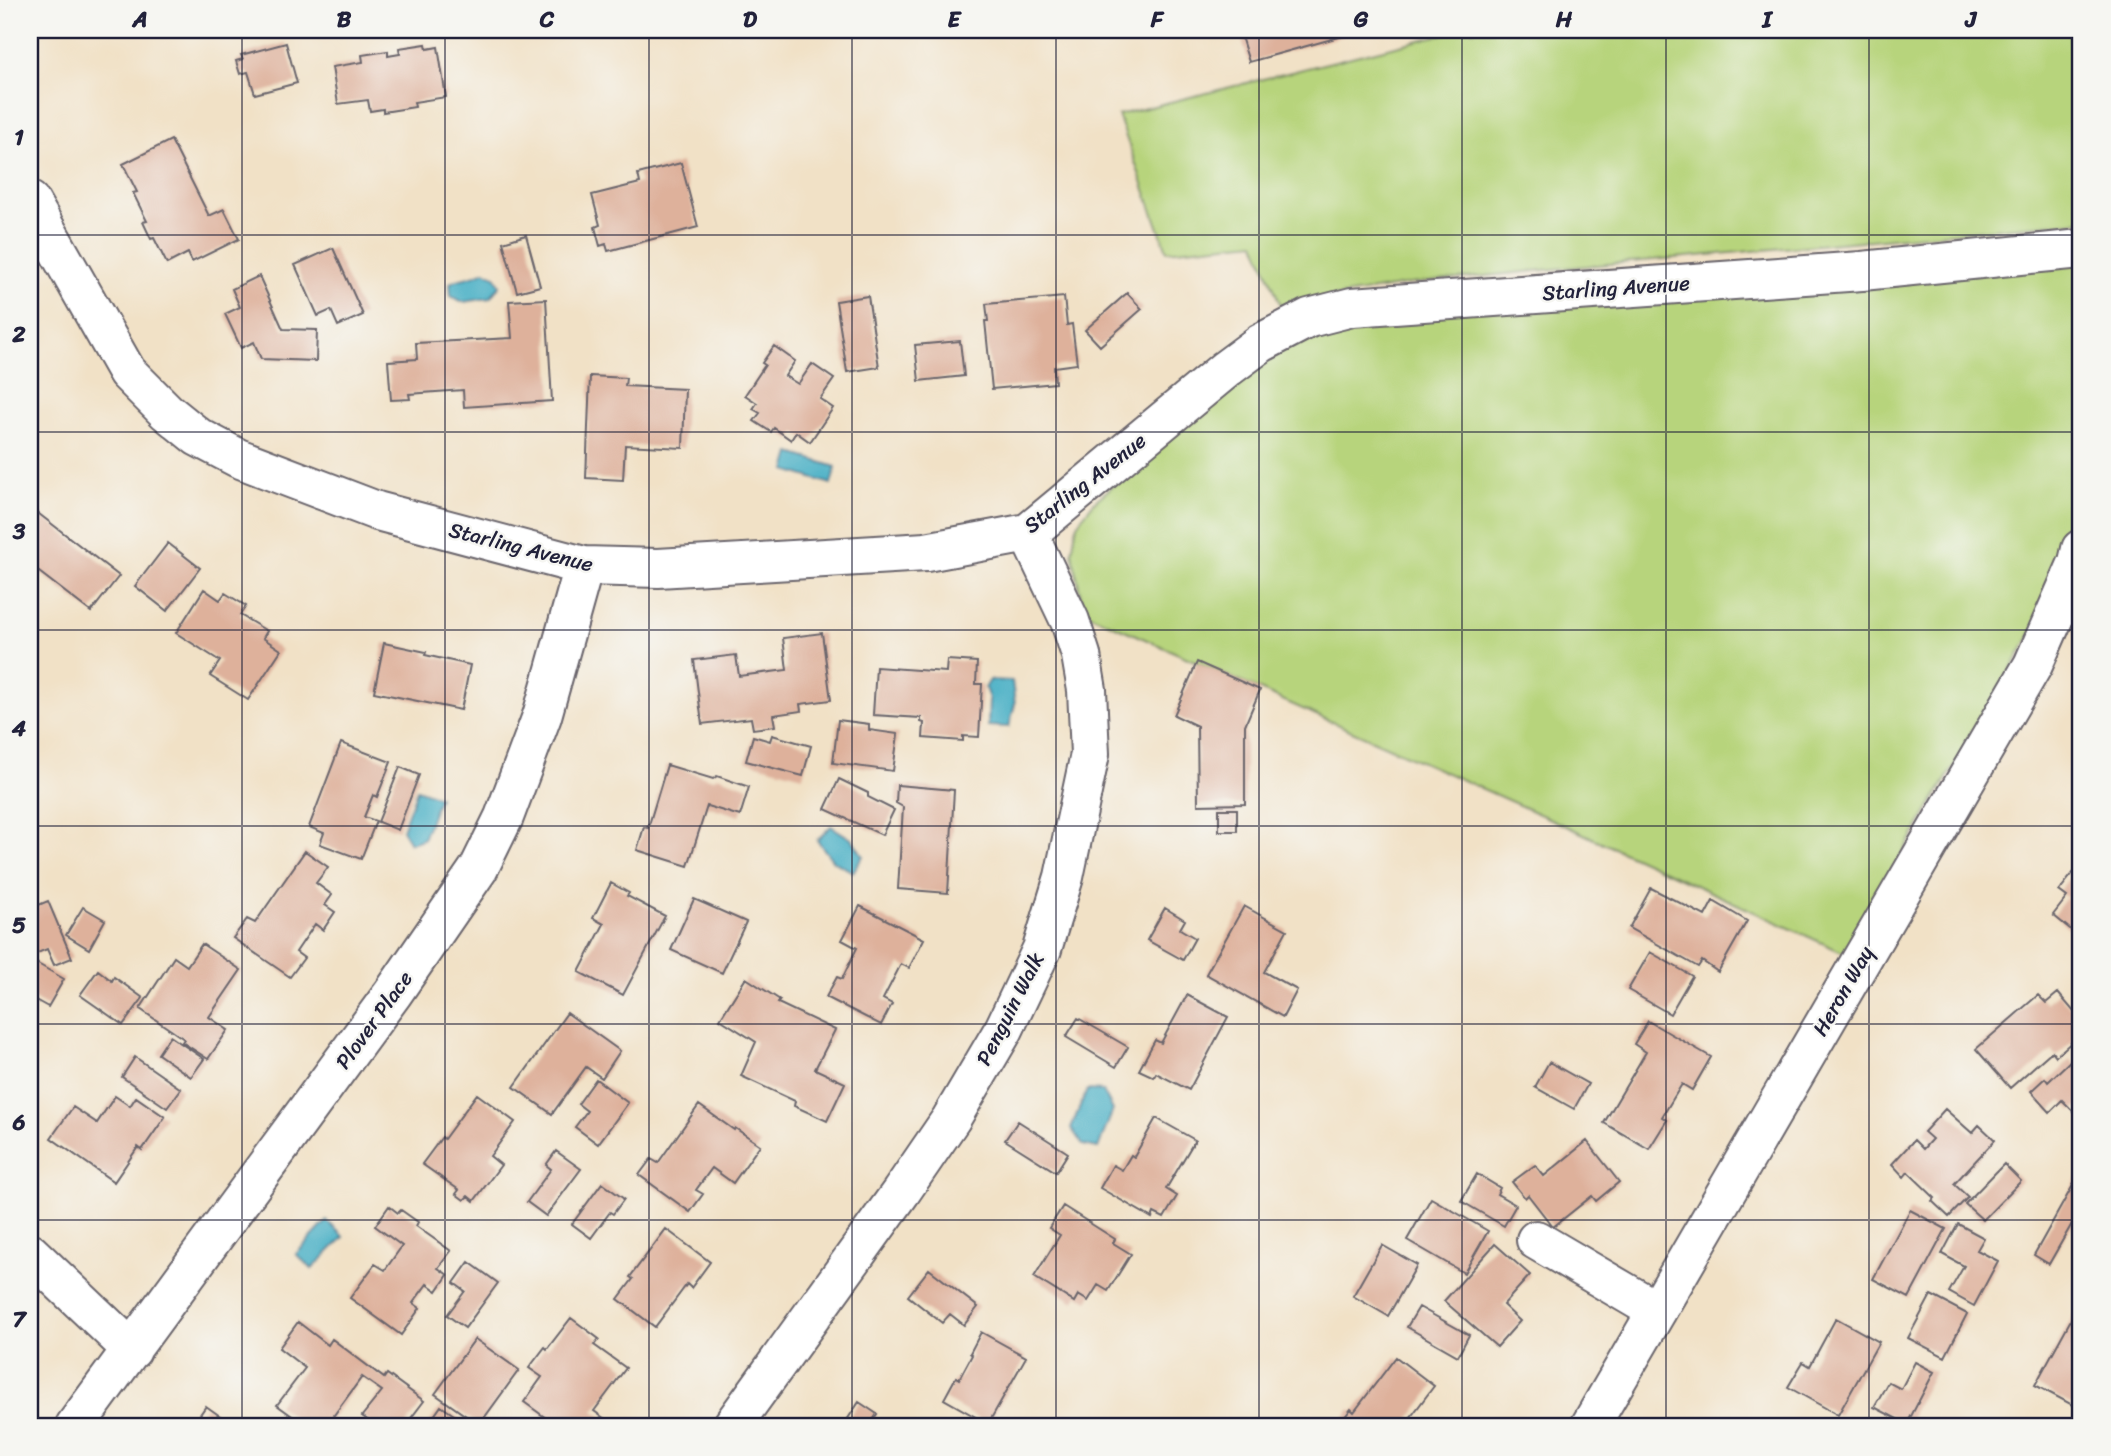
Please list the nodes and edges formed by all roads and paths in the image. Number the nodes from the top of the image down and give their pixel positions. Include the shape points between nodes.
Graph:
1 (30, 201) edge
2 (2081, 249) edge
3 (1028, 533) junction
4 (2081, 549) edge
5 (584, 566) junction
6 (1536, 1240) dead end
7 (30, 1253) edge
8 (1657, 1311) junction
9 (132, 1350) junction
10 (75, 1426) edge
11 (732, 1426) edge
12 (1590, 1426) edge

1 - 5 street, Starling Avenue via 127,372 198,437 238,458 377,511
2 - 3 street, Starling Avenue via 1862,271 1352,307 1309,318 1261,343 1226,369
3 - 5 street, Starling Avenue via 926,552 658,568
3 - 11 street, Penguin Walk via 1081,655 1090,754 1064,877 1042,949 1004,1029 951,1119
4 - 8 street, Heron Way via 2033,665
5 - 9 street, Plover Place via 542,716 504,817 479,868
6 - 8 street
7 - 9 street
8 - 12 street, Heron Way
9 - 10 street, Plover Place

